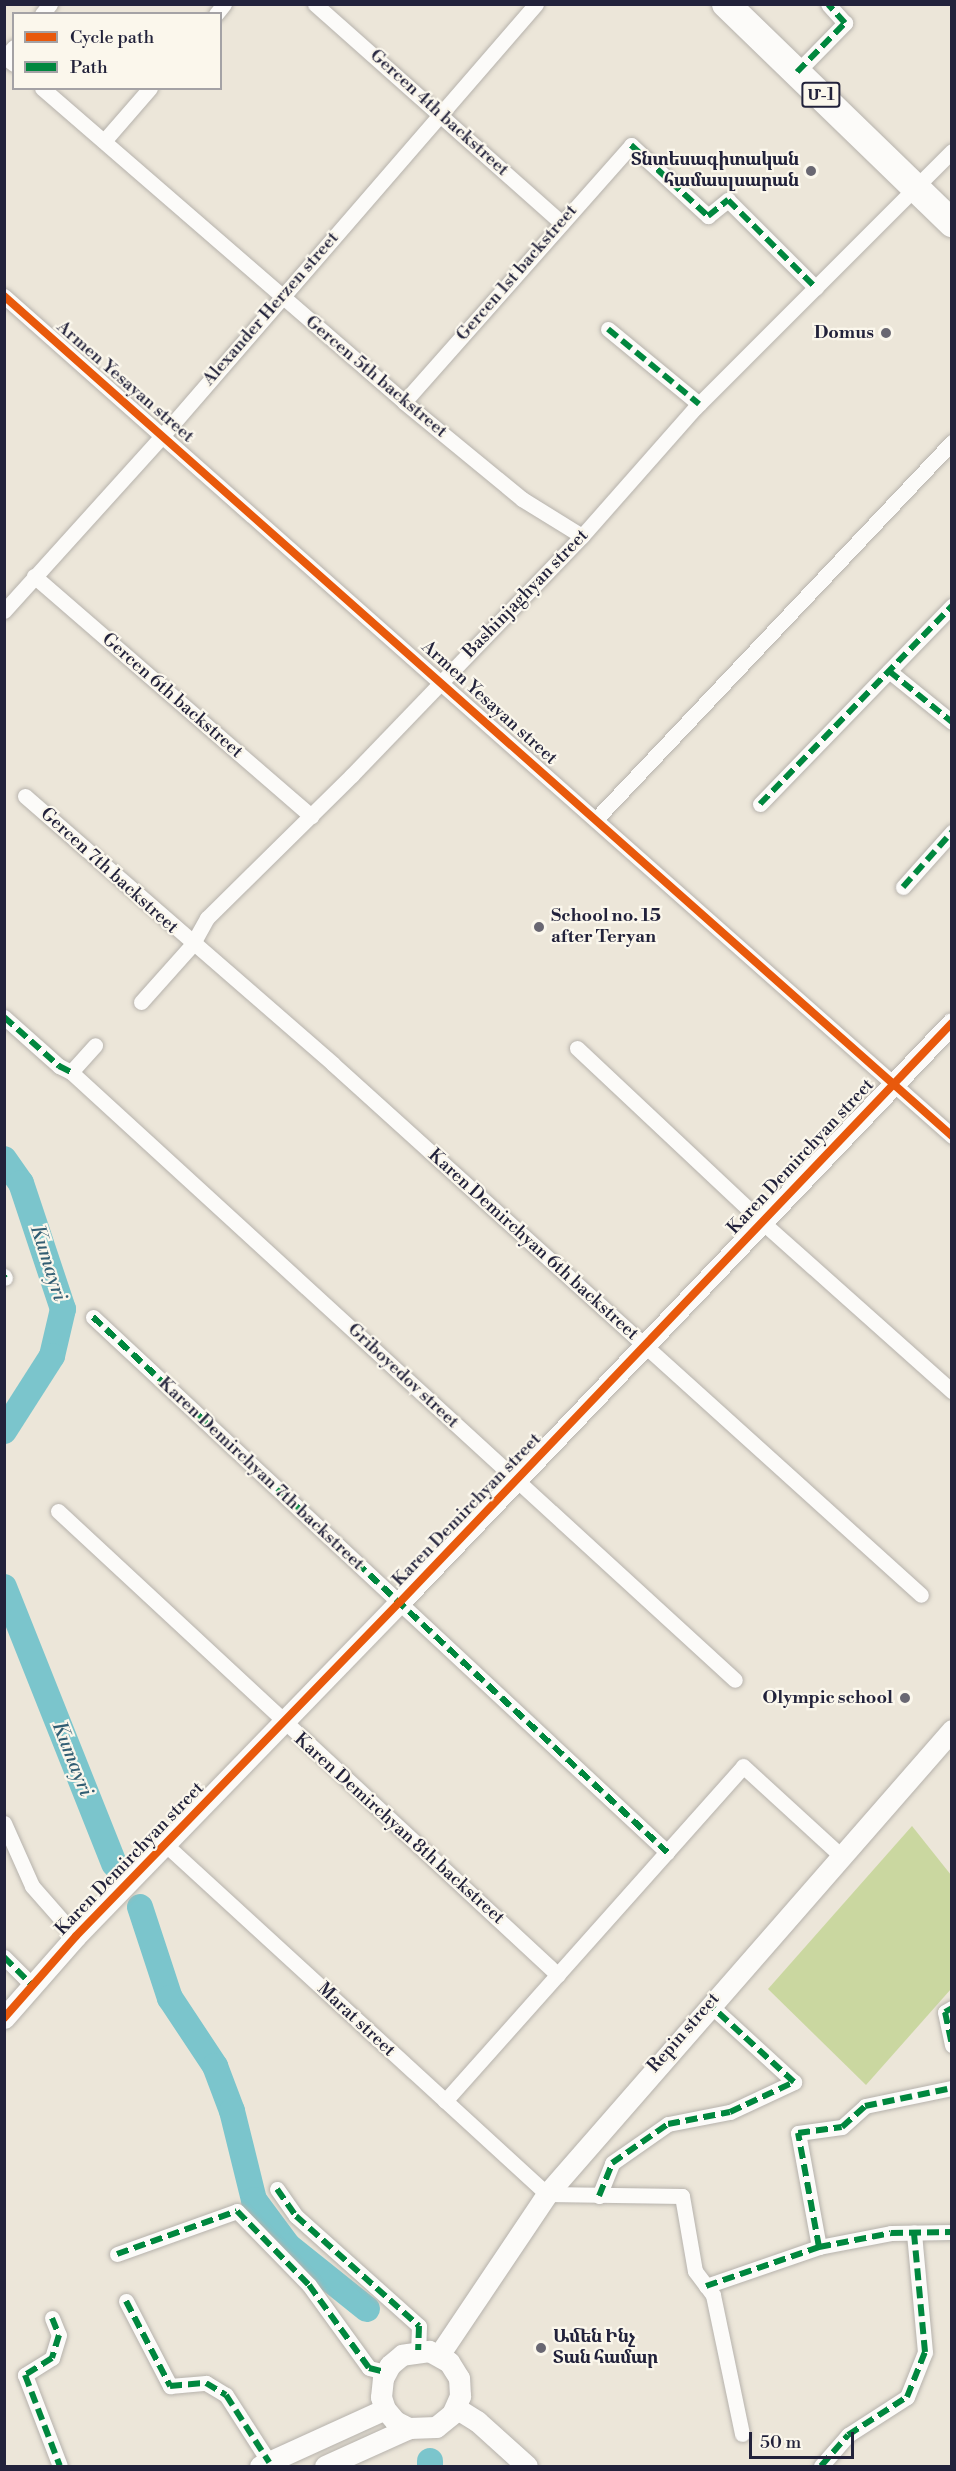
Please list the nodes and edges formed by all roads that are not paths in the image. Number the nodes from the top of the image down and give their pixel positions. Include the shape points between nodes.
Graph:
1 (315, 4) edge
2 (536, 4) edge
3 (726, 4) edge
4 (828, 4) edge
5 (797, 72) junction
6 (44, 90) edge
7 (148, 90) edge
8 (441, 114) junction
9 (104, 141) junction
10 (951, 150) edge
11 (915, 188) junction
12 (562, 223) junction
13 (951, 223) edge
14 (816, 288) junction
15 (4, 296) edge
16 (280, 297) junction
17 (608, 328) dead end
18 (404, 402) junction
19 (699, 404) junction
20 (163, 435) junction
21 (951, 442) edge
22 (582, 536) junction
23 (34, 576) junction
24 (951, 606) edge
25 (4, 611) edge
26 (889, 671) junction
27 (442, 681) junction
28 (951, 722) edge
29 (25, 796) dead end
30 (760, 804) dead end
31 (311, 816) junction
32 (596, 819) junction
33 (951, 832) edge
34 (903, 886) dead end
35 (192, 945) junction
36 (141, 1002) dead end
37 (4, 1017) edge
38 (951, 1023) edge
39 (95, 1045) dead end
40 (577, 1048) dead end
41 (333, 1064) joint
42 (71, 1072) junction
43 (892, 1083) junction
44 (951, 1136) edge
45 (761, 1221) junction
46 (93, 1317) dead end
47 (644, 1346) junction
48 (951, 1391) edge
49 (517, 1480) junction
50 (58, 1510) dead end
51 (921, 1595) dead end
52 (399, 1604) junction
53 (735, 1680) dead end
54 (282, 1722) junction
55 (951, 1730) edge
56 (4, 1823) edge
57 (166, 1845) junction
58 (668, 1852) junction
59 (840, 1855) junction
60 (76, 1936) junction
61 (4, 1957) edge
62 (558, 1975) junction
63 (32, 1986) junction
64 (709, 2004) junction
65 (951, 2008) edge
66 (4, 2018) edge
67 (951, 2045) edge
68 (951, 2088) edge
69 (445, 2101) junction
70 (277, 2189) dead end
71 (547, 2194) junction
72 (599, 2196) junction
73 (951, 2232) edge
74 (914, 2233) junction
75 (819, 2247) junction
76 (117, 2254) dead end
77 (706, 2286) junction
78 (126, 2301) dead end
79 (52, 2318) dead end
80 (429, 2352) junction
81 (385, 2372) junction
82 (456, 2408) junction
83 (386, 2409) junction
84 (409, 2428) junction
85 (742, 2434) dead end
86 (264, 2464) edge
87 (60, 2466) edge
88 (326, 2466) edge
89 (527, 2466) edge
90 (821, 2466) edge

1 - 8 street, Gercen 4th backstreet
2 - 8 street, Alexander Herzen street
3 - 5 highway, Մ-1
4 - 5 street via 845,23
5 - 11 highway, Մ-1
6 - 9 street, Gercen 5th backstreet
7 - 9 street
8 - 12 street, Gercen 4th backstreet
8 - 16 street, Alexander Herzen street
9 - 16 street, Gercen 5th backstreet
10 - 11 street, Bashinjaghyan street
11 - 13 highway, Մ-1
11 - 14 street, Bashinjaghyan street
12 - 14 street, Gercen 1st backstreet via 631,145 708,216 728,200
12 - 18 street, Gercen 1st backstreet
14 - 19 street, Bashinjaghyan street
15 - 20 street, Armen Yesayan street
16 - 18 street, Gercen 5th backstreet
16 - 20 street, Alexander Herzen street
17 - 19 street
18 - 22 street, Gercen 5th backstreet via 522,499
19 - 22 street, Bashinjaghyan street
20 - 23 street, Alexander Herzen street
20 - 27 street, Armen Yesayan street
21 - 32 street
22 - 27 street, Bashinjaghyan street
23 - 25 street, Alexander Herzen street
23 - 31 street, Gercen 6th backstreet
24 - 26 street
26 - 28 street
26 - 30 street
27 - 31 street, Bashinjaghyan street
27 - 32 street, Armen Yesayan street
29 - 35 street, Gercen 7th backstreet
31 - 35 street, Bashinjaghyan street via 207,918
32 - 43 street, Armen Yesayan street
33 - 34 street
35 - 36 street, Bashinjaghyan street
35 - 41 street, Gercen 7th backstreet
37 - 42 street, Griboyedov street
38 - 43 street, Karen Demirchyan street
39 - 42 street
40 - 45 street
41 - 47 street, Karen Demirchyan 6th backstreet
42 - 49 street, Griboyedov street
43 - 44 street, Armen Yesayan street
43 - 45 street, Karen Demirchyan street
45 - 47 street, Karen Demirchyan street
45 - 48 street
46 - 52 street, Karen Demirchyan 7th backstreet
47 - 49 street, Karen Demirchyan street
47 - 51 street, Karen Demirchyan 6th backstreet
49 - 52 street, Karen Demirchyan street
49 - 53 street, Griboyedov street
50 - 54 street, Karen Demirchyan 8th backstreet
52 - 54 street, Karen Demirchyan street
52 - 58 street, Karen Demirchyan 7th backstreet
54 - 57 street, Karen Demirchyan street
54 - 62 street, Karen Demirchyan 8th backstreet
55 - 59 street, Repin street
56 - 60 street via 32,1886
57 - 60 street, Karen Demirchyan street
57 - 69 street, Marat street
58 - 59 street via 743,1766
58 - 62 street
59 - 64 street, Repin street
60 - 63 street, Karen Demirchyan street
61 - 63 street
62 - 69 street
63 - 66 street, Karen Demirchyan street
64 - 71 street, Repin street
64 - 72 street via 794,2082 730,2112 668,2124 612,2163
65 - 67 street via 945,2012
68 - 75 street via 865,2106 842,2127 798,2133
69 - 71 street, Marat street
70 - 80 street via 296,2216 419,2326
71 - 72 street
71 - 80 street, Repin street
72 - 77 street via 682,2196 695,2271
73 - 74 street
74 - 75 street
74 - 90 street via 925,2352 907,2397 848,2435
75 - 77 street
76 - 81 street via 237,2211 309,2284 369,2368
77 - 85 street via 713,2295
78 - 86 street via 170,2386 206,2383 226,2395
79 - 87 street via 59,2335 52,2358 25,2374
80 - 81 street via 402,2355
80 - 82 street via 459,2378
81 - 83 street via 381,2391
82 - 84 street via 436,2427
82 - 89 street via 477,2421
83 - 84 street via 395,2421
83 - 86 street
84 - 88 street

